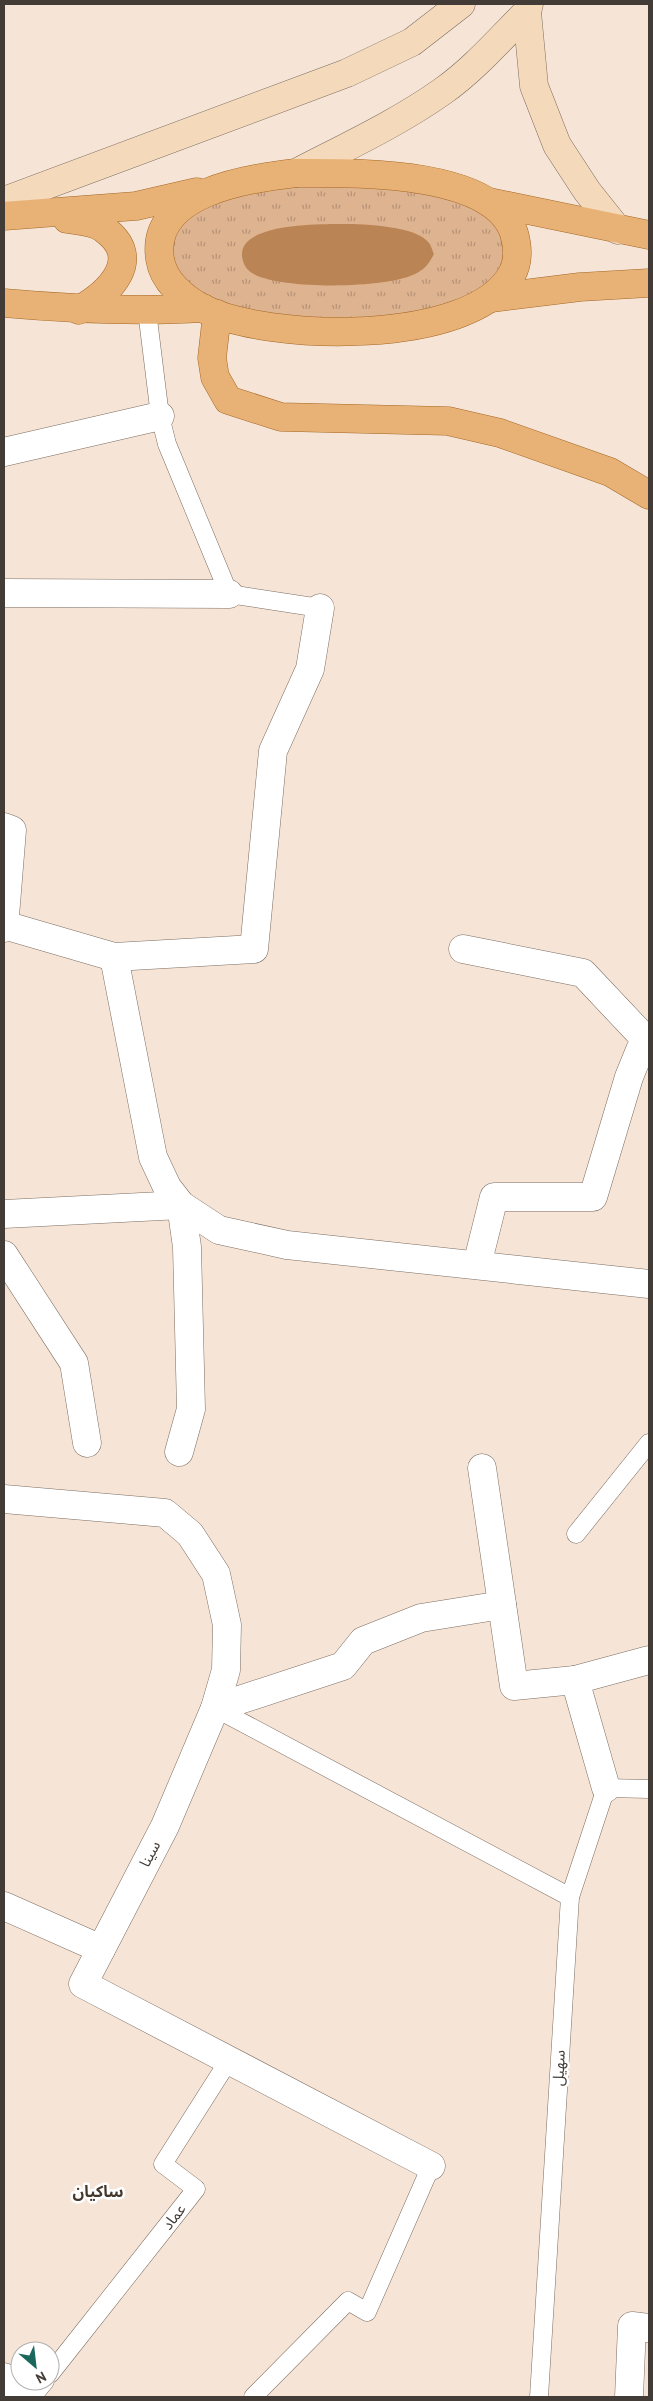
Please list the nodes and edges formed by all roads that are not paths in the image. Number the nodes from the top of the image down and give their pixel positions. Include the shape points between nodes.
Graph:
1 (461, 4) edge
2 (528, 8) edge
3 (296, 173) junction
4 (218, 188) junction
5 (4, 201) edge
6 (489, 202) junction
7 (40, 214) junction
8 (4, 216) edge
9 (618, 230) junction
10 (649, 235) edge
11 (649, 283) edge
12 (491, 298) junction
13 (4, 303) edge
14 (79, 310) junction
15 (147, 311) junction
16 (210, 311) junction
17 (160, 416) junction
18 (4, 452) edge
19 (649, 495) edge
20 (4, 593) edge
21 (229, 594) junction
22 (320, 608) joint
23 (4, 827) edge
24 (4, 926) edge
25 (463, 949) dead end
26 (114, 957) junction
27 (649, 1043) edge
28 (181, 1205) junction
29 (4, 1214) edge
30 (4, 1255) edge
31 (477, 1265) junction
32 (649, 1284) edge
33 (87, 1443) dead end
34 (649, 1443) edge
35 (179, 1452) dead end
36 (482, 1468) dead end
37 (4, 1499) edge
38 (576, 1534) dead end
39 (502, 1605) junction
40 (649, 1660) edge
41 (574, 1680) junction
42 (215, 1708) junction
43 (606, 1788) junction
44 (649, 1789) edge
45 (570, 1897) junction
46 (4, 1906) edge
47 (101, 1949) junction
48 (229, 2060) junction
49 (431, 2166) joint
50 (649, 2328) edge
51 (60, 2361) edge
52 (4, 2377) edge
53 (19, 2397) edge
54 (253, 2397) edge
55 (539, 2397) edge
56 (629, 2397) edge

1 - 5 main road via 412,42 347,73
2 - 3 main road via 474,65 444,90 413,111
2 - 9 main road via 534,86 557,145
3 - 4 main road via 259,177
3 - 6 main road via 378,174 409,178 464,190
4 - 7 main road via 136,206
4 - 16 main road via 182,206 171,216 162,232 158,249 161,264 171,283
6 - 9 main road
6 - 12 main road via 512,228 518,259 512,274
7 - 8 main road
7 - 14 main road via 89,222 104,228 119,244 121,264 117,278 103,294
9 - 10 main road
11 - 12 main road via 580,287
12 - 16 main road via 441,320 375,330 296,329 230,320
13 - 14 main road
14 - 15 main road
15 - 16 main road
15 - 17 lane
16 - 19 main road via 213,368 228,400 281,416 448,422 500,433 610,472
17 - 18 street
17 - 21 lane via 167,444
20 - 21 street
21 - 22 lane
22 - 26 street via 310,669 273,752 254,950
23 - 24 street via 12,830
24 - 26 street
25 - 27 street via 583,973
26 - 28 street via 153,1157 167,1187
27 - 31 street via 640,1050 629,1077 594,1197 494,1197
28 - 29 street
28 - 31 street via 219,1230 287,1245
28 - 35 street via 187,1246 191,1410
30 - 33 street via 74,1363
31 - 32 street
34 - 38 lane
36 - 39 street
37 - 42 street, سینا via 165,1513 190,1534 216,1574 227,1626 226,1670
39 - 41 street via 514,1686
39 - 42 street via 421,1618 363,1642 343,1666
40 - 41 street
41 - 43 street
42 - 45 lane
42 - 47 street, سینا via 165,1826
43 - 44 lane
43 - 45 lane, سهیل
45 - 55 lane, سهیل
46 - 47 street
47 - 48 street, سینا via 83,1984
48 - 49 street, سینا
48 - 51 lane, عماد via 163,2164 196,2189
49 - 54 lane via 366,2312 348,2301
50 - 56 street via 632,2326
52 - 53 street

